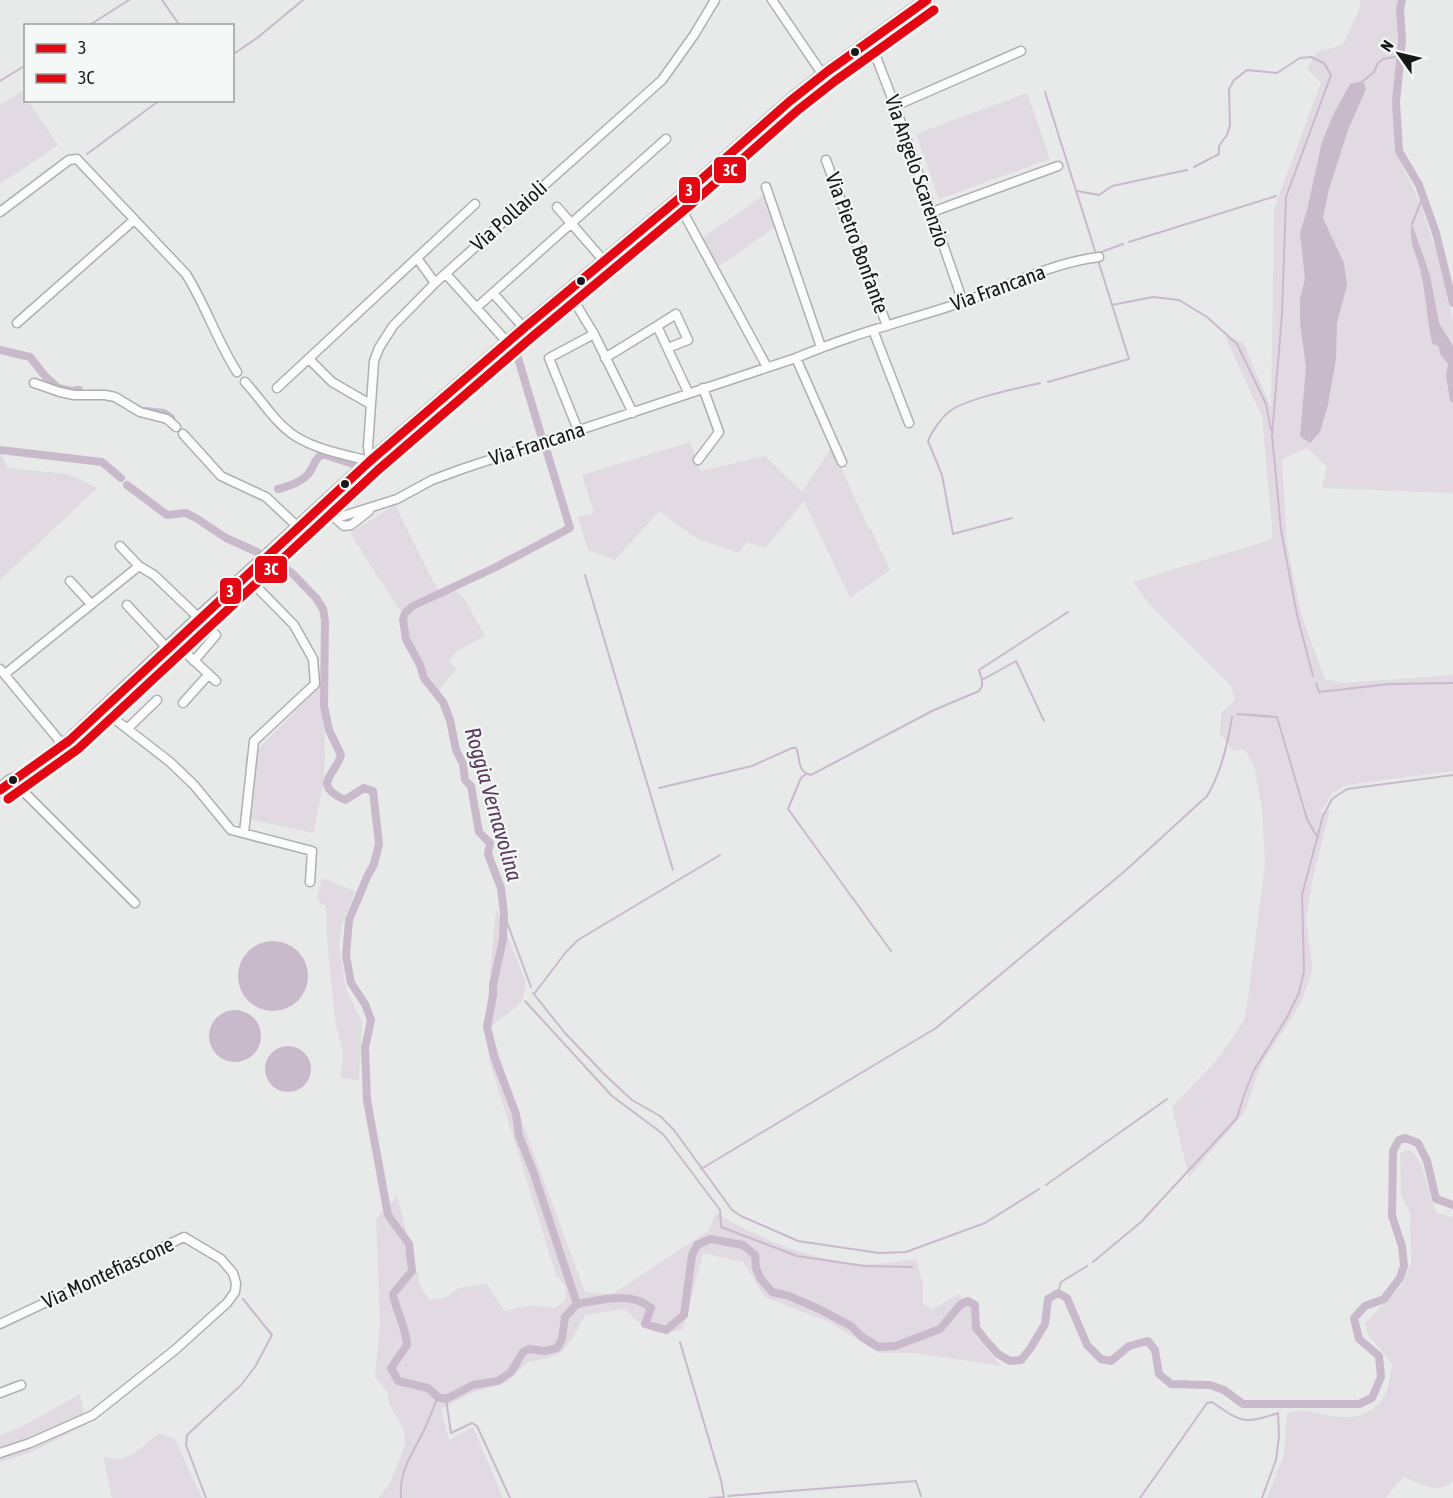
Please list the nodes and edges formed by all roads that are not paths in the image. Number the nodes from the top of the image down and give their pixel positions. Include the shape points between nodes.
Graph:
1 (715, 0) edge
2 (772, 0) edge
3 (927, 0) edge
4 (870, 41) junction
5 (1021, 51) dead end
6 (823, 75) junction
7 (895, 106) junction
8 (666, 139) dead end
9 (826, 160) dead end
10 (1059, 166) dead end
11 (766, 188) dead end
12 (677, 201) junction
13 (475, 204) dead end
14 (557, 207) dead end
15 (0, 212) edge
16 (932, 212) junction
17 (134, 220) junction
18 (571, 224) junction
19 (1098, 257) dead end
20 (417, 258) junction
21 (604, 261) junction
22 (446, 273) junction
23 (435, 283) junction
24 (568, 291) junction
25 (493, 293) junction
26 (963, 302) junction
27 (476, 308) junction
28 (17, 323) dead end
29 (657, 326) junction
30 (887, 326) junction
31 (524, 328) junction
32 (873, 330) junction
33 (594, 334) junction
34 (507, 342) junction
35 (821, 347) junction
36 (668, 348) junction
37 (605, 358) junction
38 (796, 358) junction
39 (309, 359) junction
40 (767, 367) junction
41 (237, 372) dead end
42 (34, 382) dead end
43 (245, 382) dead end
44 (277, 388) dead end
45 (703, 388) junction
46 (688, 392) junction
47 (370, 404) junction
48 (633, 413) junction
49 (909, 423) dead end
50 (578, 430) junction
51 (698, 460) dead end
52 (370, 461) junction
53 (842, 462) dead end
54 (322, 506) junction
55 (374, 507) junction
56 (337, 518) junction
57 (298, 528) junction
58 (120, 546) dead end
59 (139, 566) junction
60 (246, 576) junction
61 (70, 581) dead end
62 (91, 604) junction
63 (127, 606) dead end
64 (198, 619) junction
65 (170, 645) junction
66 (194, 661) junction
67 (2, 671) edge
68 (157, 700) dead end
69 (183, 703) dead end
70 (103, 710) junction
71 (127, 729) junction
72 (63, 745) junction
73 (5, 786) edge
74 (244, 833) junction
75 (310, 882) dead end
76 (135, 903) dead end
77 (0, 1324) edge
78 (21, 1385) dead end
79 (0, 1393) edge
80 (0, 1453) edge

1 - 22 street, Via Pollaioli via 662,80
2 - 6 street
3 - 4 main road
4 - 6 main road
4 - 7 street, Via Angelo Scarenzio
5 - 7 street
6 - 12 main road
7 - 16 street, Via Angelo Scarenzio
8 - 18 street
9 - 30 street, Via Pietro Bonfante
10 - 16 street
11 - 35 street
12 - 21 main road
12 - 40 street
13 - 20 street
14 - 18 street
15 - 17 street via 69,160 76,159
16 - 26 street, Via Angelo Scarenzio
17 - 28 street
17 - 41 street via 186,274
18 - 21 street
18 - 25 street
19 - 26 street, Via Francana via 1076,260
20 - 23 street
20 - 39 street
21 - 24 main road
22 - 23 street, Via Pollaioli
22 - 27 street
23 - 47 street, Via Pollaioli via 393,326 379,348
24 - 31 main road
24 - 33 street
25 - 27 street
25 - 31 street
26 - 30 street, Via Francana
27 - 34 street
29 - 36 street
29 - 36 street via 676,314 688,340
29 - 37 street
30 - 32 street, Via Francana
31 - 34 main road
32 - 35 street, Via Francana
32 - 49 street
33 - 37 street
33 - 50 street via 549,358
34 - 52 main road
35 - 38 street, Via Francana
36 - 46 street
37 - 48 street
38 - 40 street, Via Francana
38 - 53 street
39 - 44 street
39 - 47 street via 332,382
40 - 45 street, Via Francana
42 - 57 street via 74,395 115,397 140,412 167,419 221,476 266,496
43 - 52 street via 294,435 313,445
45 - 46 street, Via Francana
45 - 51 street via 719,432
46 - 48 street, Via Francana
47 - 52 street, Via Pollaioli
48 - 50 street, Via Francana
50 - 55 street, Via Francana via 432,480
52 - 54 main road
54 - 56 street, Via Francana
54 - 57 main road
55 - 56 street, Via Francana
55 - 56 street, Via Francana via 358,521 344,526
57 - 60 main road
58 - 59 street
59 - 62 street
59 - 64 street via 154,575
60 - 64 main road
60 - 74 street via 294,625 313,659 315,684 254,741
61 - 62 street
62 - 67 street
63 - 65 street
64 - 65 main road
64 - 66 street via 216,635
65 - 66 street
65 - 70 main road
66 - 69 street via 212,677
67 - 72 street
68 - 71 street
70 - 71 street
70 - 72 main road
71 - 74 street via 194,785 231,830
72 - 73 main road
73 - 76 street via 20,788
74 - 75 street via 312,851
77 - 80 street, Via Montefiascone via 184,1237 220,1259 233,1273 236,1283 227,1303 93,1415
78 - 79 street

